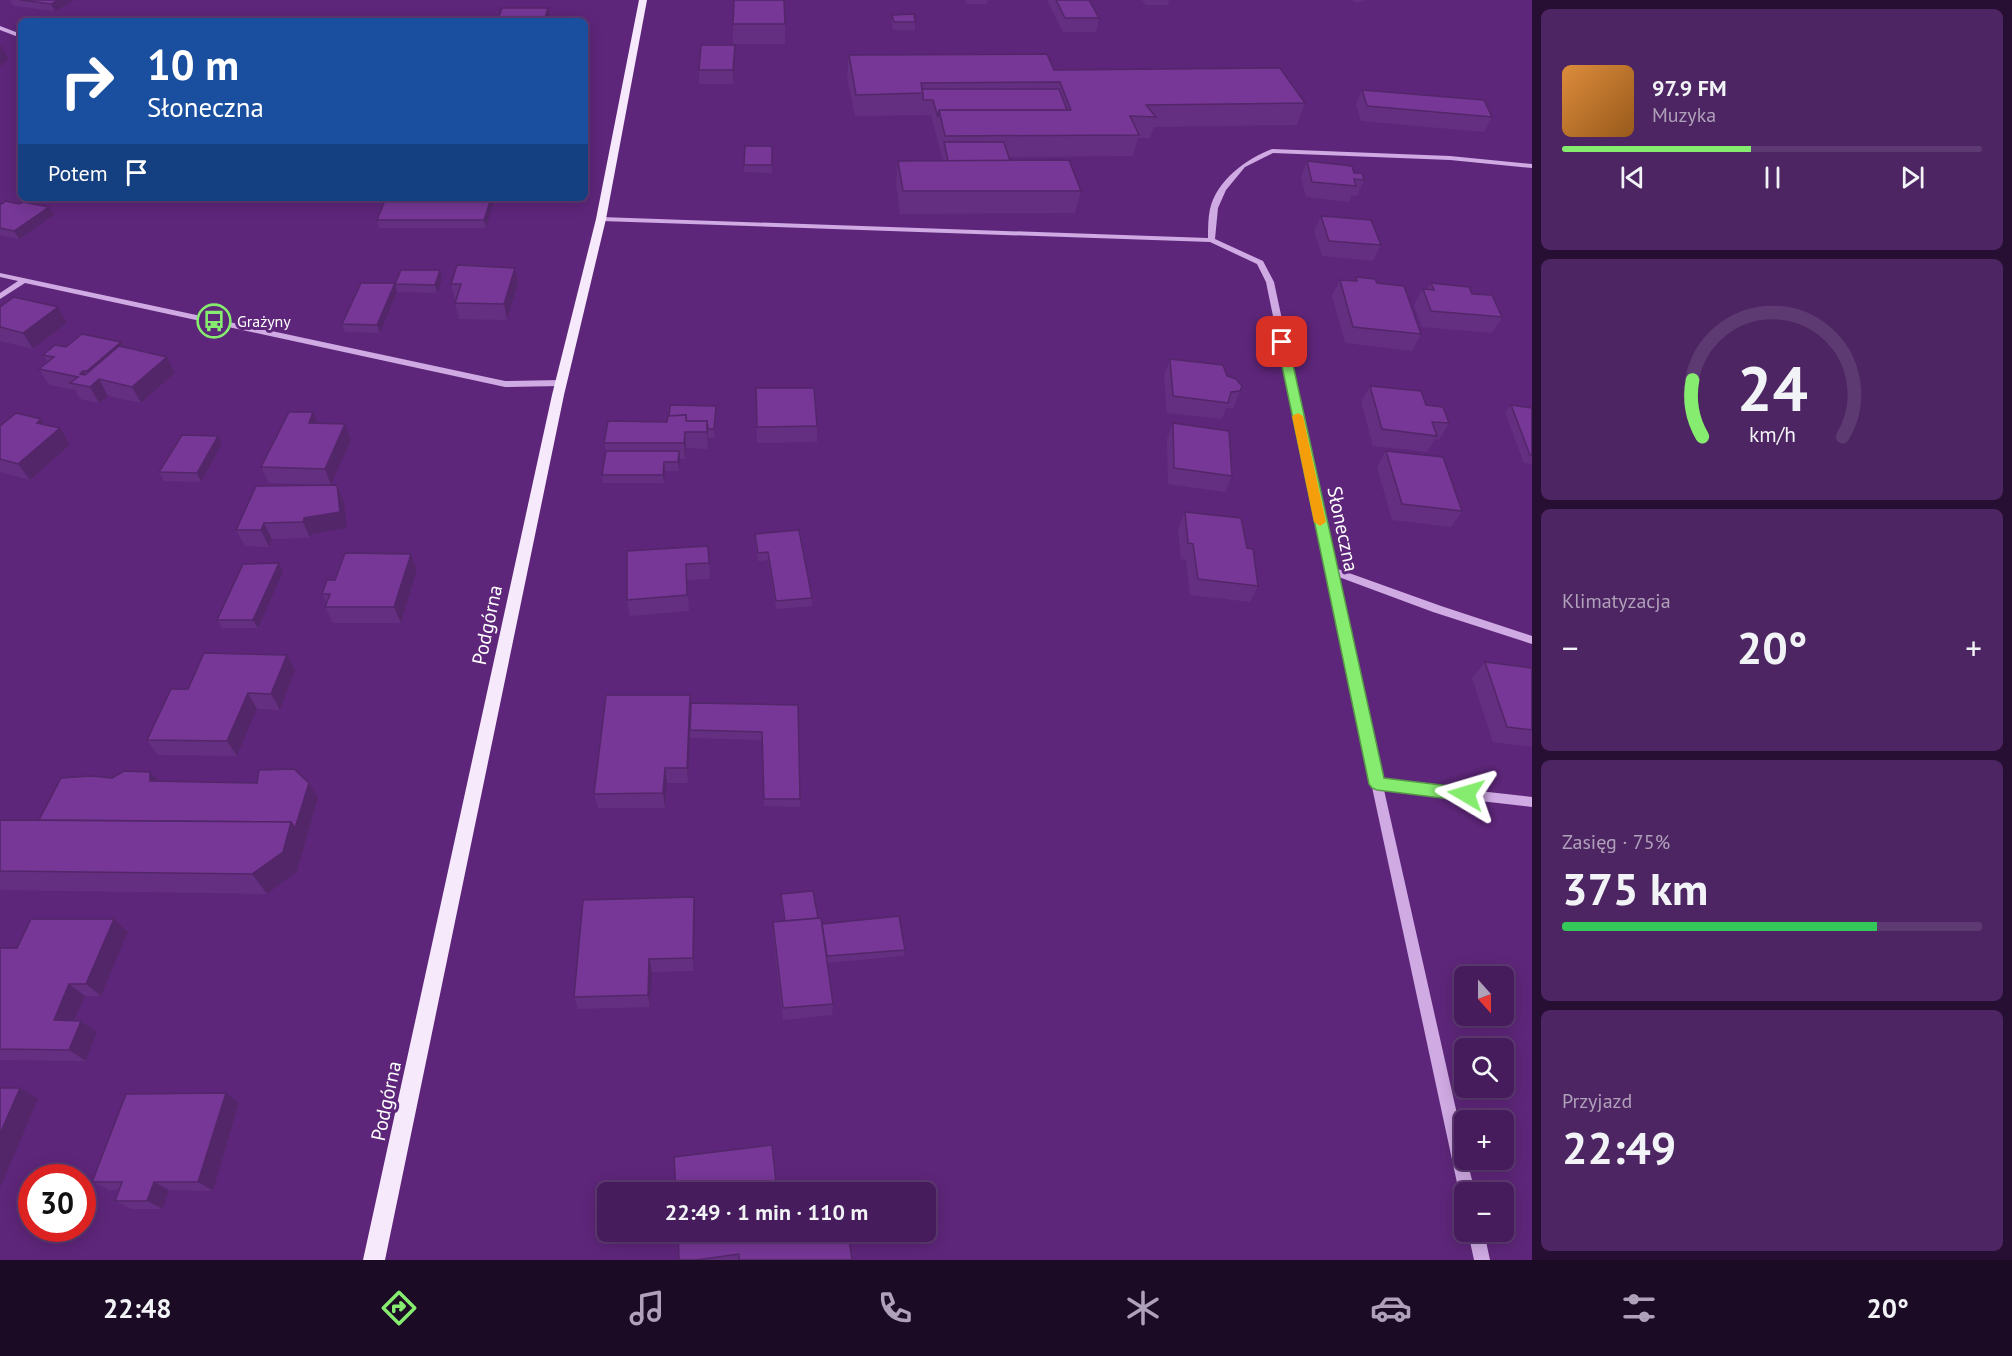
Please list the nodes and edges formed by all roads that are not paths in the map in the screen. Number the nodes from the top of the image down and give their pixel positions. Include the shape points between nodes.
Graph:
1 (643, 0) edge
2 (0, 28) edge
3 (18, 35) edge
4 (1532, 166) edge
5 (601, 219) junction
6 (1211, 240) junction
7 (0, 275) edge
8 (24, 280) junction
9 (0, 297) edge
10 (560, 383) junction
11 (1330, 570) junction
12 (1532, 639) edge
13 (1377, 784) junction
14 (1532, 802) edge
15 (1465, 1182) edge
16 (1478, 1242) edge
17 (374, 1260) edge
18 (1482, 1260) edge

1 - 5 main road, Podgórna
2 - 3 street
4 - 6 street via 1450,158 1272,152 1243,166 1223,189 1215,208
5 - 6 street
5 - 10 main road, Podgórna
6 - 11 street, Słoneczna via 1260,263 1270,282
7 - 8 street
8 - 9 street
8 - 10 street via 505,384
10 - 17 main road, Podgórna
11 - 12 street
11 - 13 street, Słoneczna
13 - 14 street
13 - 15 street, Słoneczna
16 - 18 street

